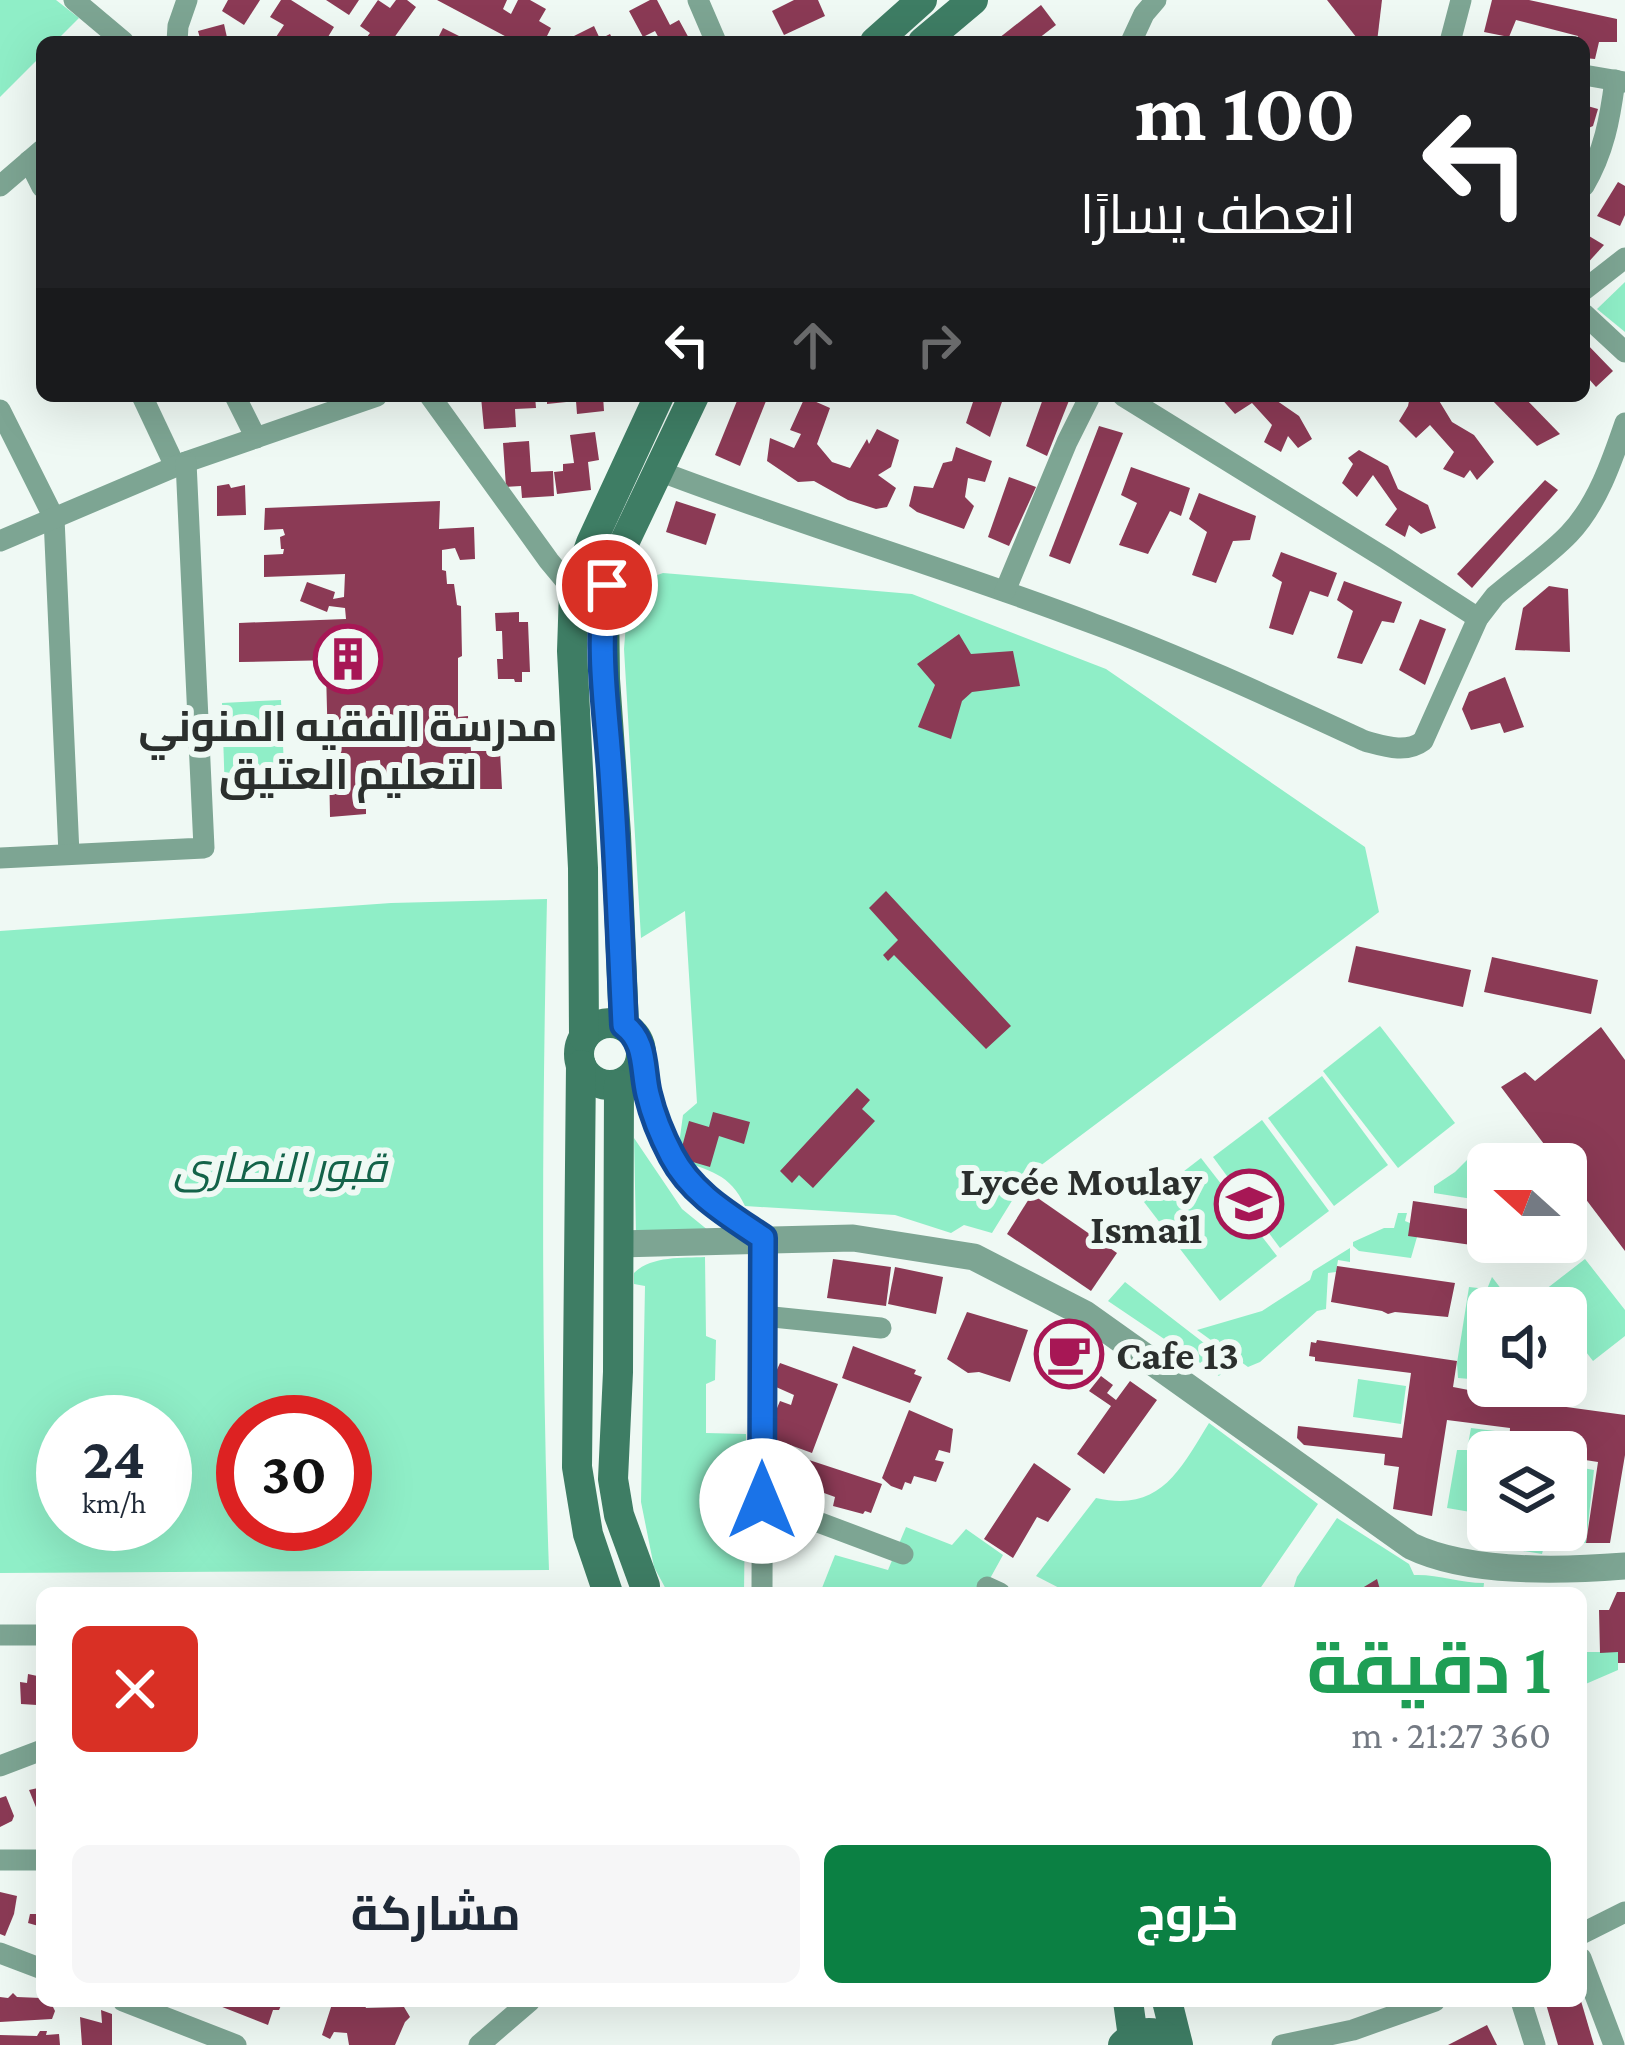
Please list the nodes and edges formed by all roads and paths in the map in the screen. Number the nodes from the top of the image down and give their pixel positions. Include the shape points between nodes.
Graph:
1 (74, 0) edge
2 (187, 0) edge
3 (698, 0) edge
4 (922, 0) edge
5 (973, 0) edge
6 (1156, 0) edge
7 (1461, 0) edge
8 (117, 36) edge
9 (177, 36) edge
10 (713, 36) edge
11 (882, 36) edge
12 (930, 36) edge
13 (1134, 36) edge
14 (1452, 36) edge
15 (1590, 75) edge
16 (1620, 81) edge
17 (36, 156) edge
18 (1590, 176) edge
19 (0, 186) edge
20 (1625, 258) edge
21 (1590, 285) edge
22 (1590, 320) edge
23 (1625, 352) edge
24 (145, 402) edge
25 (238, 402) edge
26 (360, 402) edge
27 (434, 402) edge
28 (656, 402) edge
29 (691, 402) edge
30 (1087, 402) edge
31 (1133, 402) edge
32 (0, 410) edge
33 (1625, 423) edge
34 (256, 438) junction
35 (180, 464) junction
36 (659, 471) junction
37 (54, 518) junction
38 (0, 541) edge
39 (1005, 591) junction
40 (589, 596) junction
41 (1478, 618) junction
42 (69, 854) junction
43 (0, 858) edge
44 (624, 1025) junction
45 (582, 1051) junction
46 (629, 1075) junction
47 (754, 1238) junction
48 (619, 1244) junction
49 (763, 1316) junction
50 (880, 1328) dead end
51 (762, 1501) junction
52 (903, 1554) dead end
53 (1625, 1567) edge
54 (628, 1587) edge
55 (630, 1587) edge
56 (762, 1587) edge
57 (0, 1635) edge
58 (36, 1635) edge
59 (36, 1752) edge
60 (0, 1766) edge
61 (0, 1860) edge
62 (36, 1860) edge
63 (1625, 1912) edge
64 (1587, 1931) edge
65 (0, 1953) edge
66 (36, 1967) edge
67 (1587, 1974) edge
68 (138, 2007) edge
69 (523, 2007) edge
70 (1128, 2007) edge
71 (1168, 2007) edge
72 (1422, 2007) edge
73 (1523, 2007) edge
74 (1356, 2037) edge
75 (1128, 2041) edge
76 (236, 2045) edge
77 (479, 2045) edge
78 (1177, 2045) edge
79 (1282, 2045) edge
80 (1535, 2045) edge
81 (1614, 2045) edge

1 - 8 street
2 - 9 street
3 - 10 street
4 - 11 main road
5 - 12 main road
6 - 13 street
7 - 14 street
15 - 16 street
16 - 18 street
17 - 19 street
20 - 21 street
22 - 23 street
24 - 35 street
25 - 34 street
26 - 34 street
27 - 40 street via 549,561
28 - 40 main road via 591,543
29 - 36 main road
30 - 39 street
31 - 41 street
32 - 37 street
33 - 41 street via 1580,521
34 - 35 street
35 - 37 street
35 - 42 street via 204,848
36 - 39 street
36 - 40 main road
37 - 38 street
37 - 42 street
39 - 41 street via 1365,741 1402,749 1423,741
40 - 44 main road via 604,679
40 - 45 main road via 572,651
42 - 43 street
44 - 45 main road via 590,1030
44 - 46 main road via 638,1040
45 - 46 main road via 592,1080
45 - 54 main road via 577,1467 588,1534
46 - 47 street via 637,1123 671,1185 694,1210
46 - 48 main road
47 - 48 street
47 - 49 street
47 - 53 street via 853,1238 982,1260 1085,1314 1411,1546 1493,1566
48 - 55 main road via 614,1479
49 - 50 street
49 - 51 street
51 - 52 street
51 - 56 street
57 - 58 street
59 - 60 street
61 - 62 street
63 - 64 street
65 - 66 street
67 - 81 street
68 - 76 street
69 - 77 street
70 - 75 main road
71 - 78 main road
72 - 74 street
73 - 80 street
74 - 79 street
75 - 78 main road via 1153,2032

